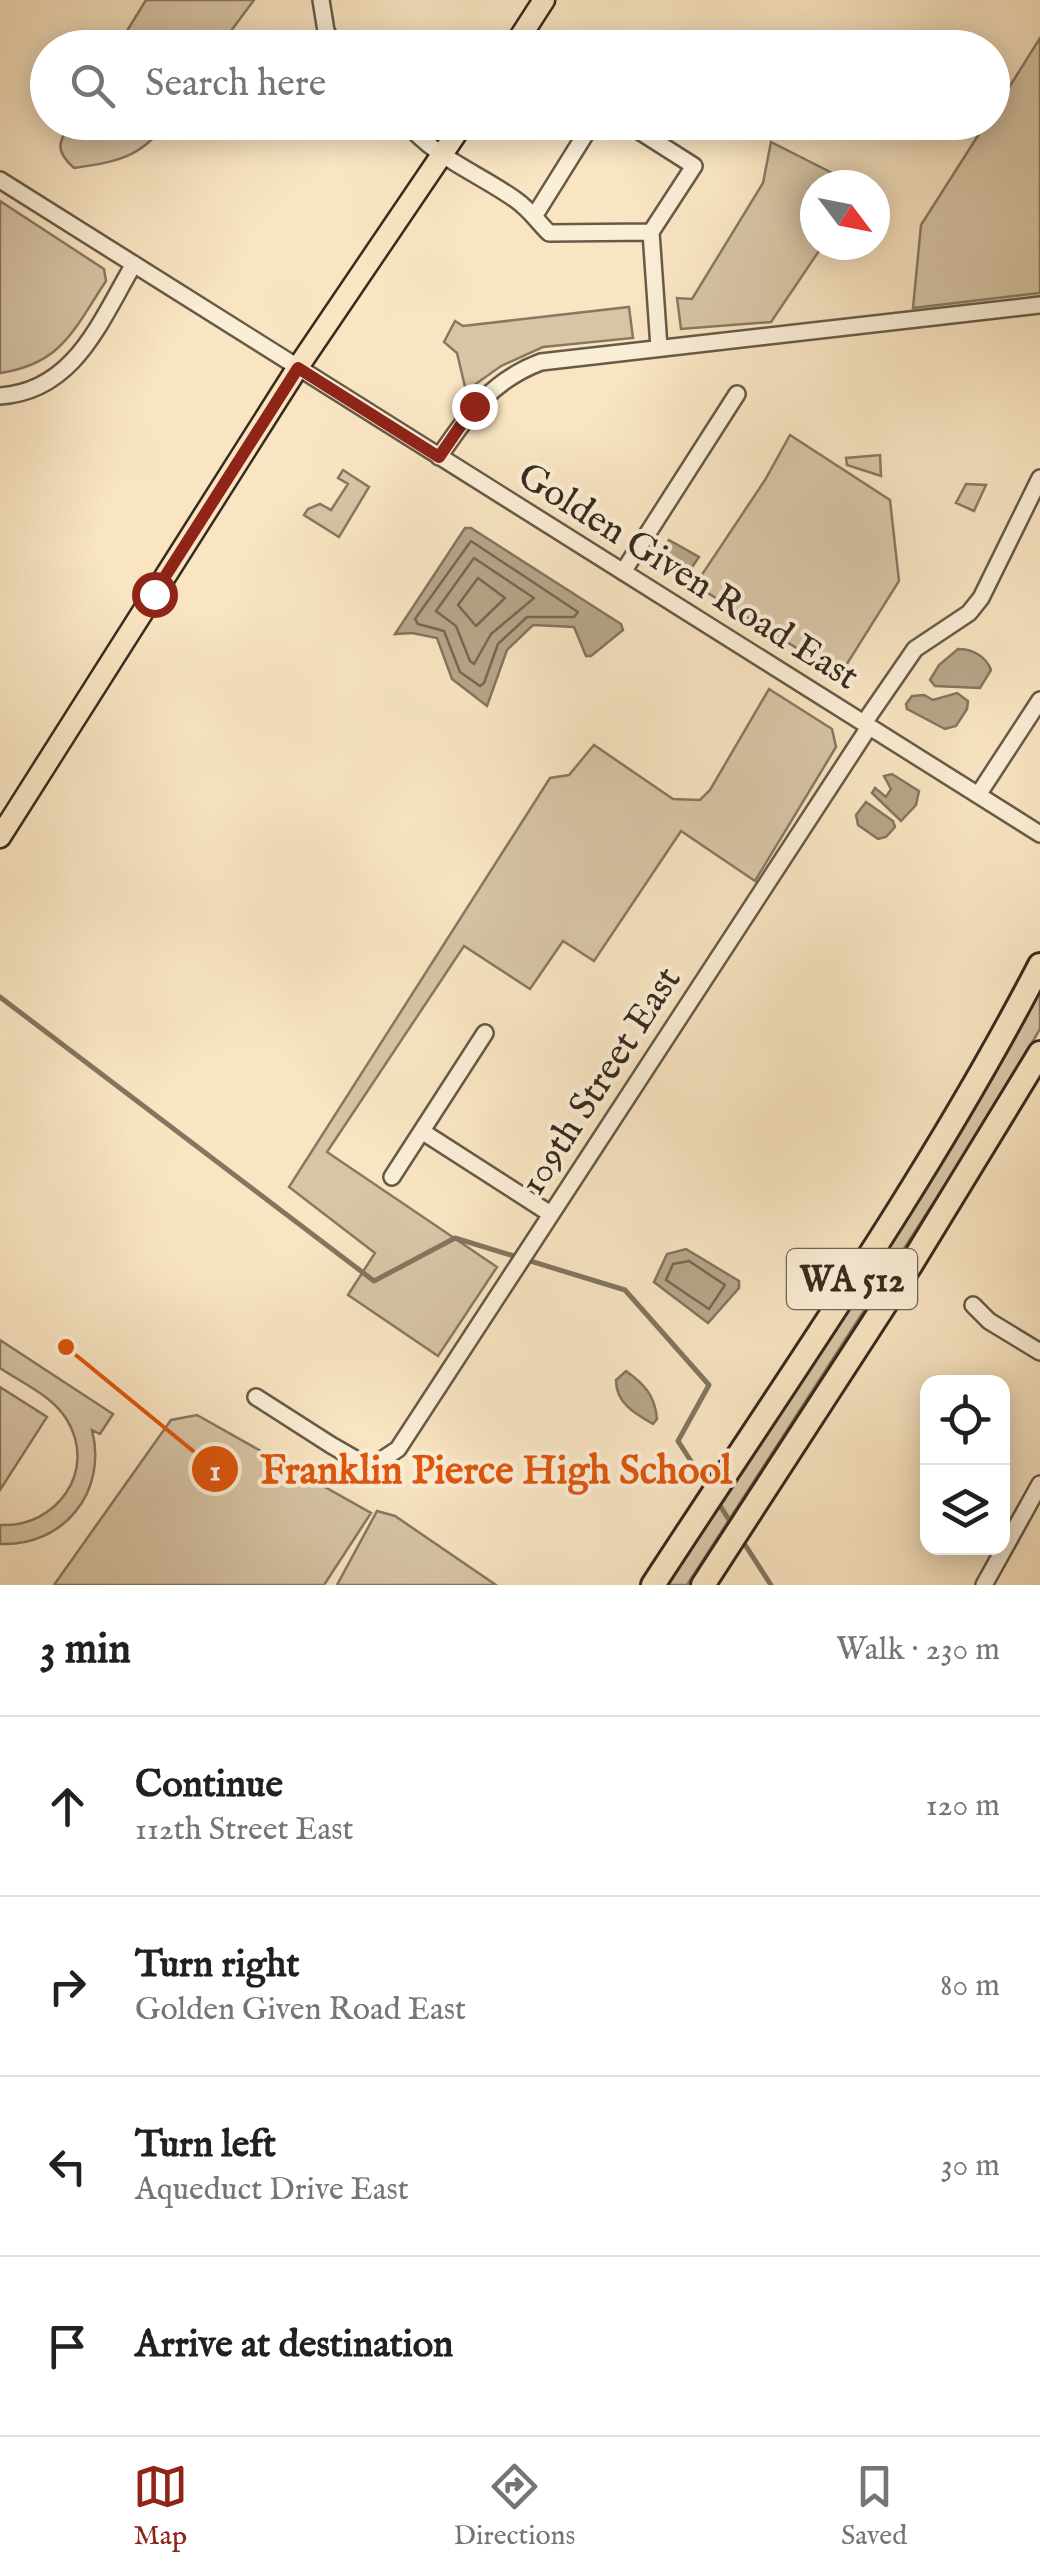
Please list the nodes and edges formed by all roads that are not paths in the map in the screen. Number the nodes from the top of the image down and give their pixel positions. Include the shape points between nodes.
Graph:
1 (321, 0) edge
2 (544, 0) edge
3 (326, 30) edge
4 (525, 30) edge
5 (423, 140) edge
6 (453, 140) edge
7 (582, 140) edge
8 (653, 140) edge
9 (444, 154) junction
10 (0, 180) edge
11 (534, 215) junction
12 (652, 232) junction
13 (134, 264) junction
14 (1040, 305) edge
15 (658, 339) junction
16 (298, 368) junction
17 (737, 394) dead end
18 (0, 396) edge
19 (439, 457) junction
20 (1040, 478) edge
21 (623, 572) junction
22 (1040, 700) edge
23 (867, 725) junction
24 (978, 795) junction
25 (1040, 834) edge
26 (0, 837) edge
27 (1040, 966) edge
28 (485, 1033) dead end
29 (1040, 1052) edge
30 (422, 1132) junction
31 (392, 1177) dead end
32 (550, 1213) junction
33 (973, 1306) dead end
34 (1040, 1352) edge
35 (256, 1397) dead end
36 (1040, 1484) edge
37 (653, 1585) edge
38 (702, 1585) edge
39 (984, 1585) edge

1 - 3 street
2 - 4 main road
5 - 9 street
6 - 9 main road
7 - 11 street
8 - 12 street via 694,166
9 - 11 street
9 - 16 main road
10 - 13 street, Golden Given Road East
11 - 12 street via 549,234
12 - 15 street
13 - 16 street, Golden Given Road East
13 - 18 street via 70,366 36,389
14 - 15 street
15 - 19 street via 516,372 474,406
16 - 19 street, Golden Given Road East
16 - 26 main road
17 - 21 street
19 - 21 street, Golden Given Road East
20 - 23 street, 109th Street East via 981,598 914,650
21 - 23 street, Golden Given Road East
22 - 24 street
23 - 24 street, Golden Given Road East
23 - 32 street, 109th Street East
24 - 25 street, Golden Given Road East
27 - 37 highway, WA 512 via 874,1246
28 - 30 street
29 - 38 highway, WA 512
30 - 31 street
30 - 32 street
32 - 35 street, 109th Street East via 398,1449 377,1463 331,1446
33 - 34 street
36 - 39 street

